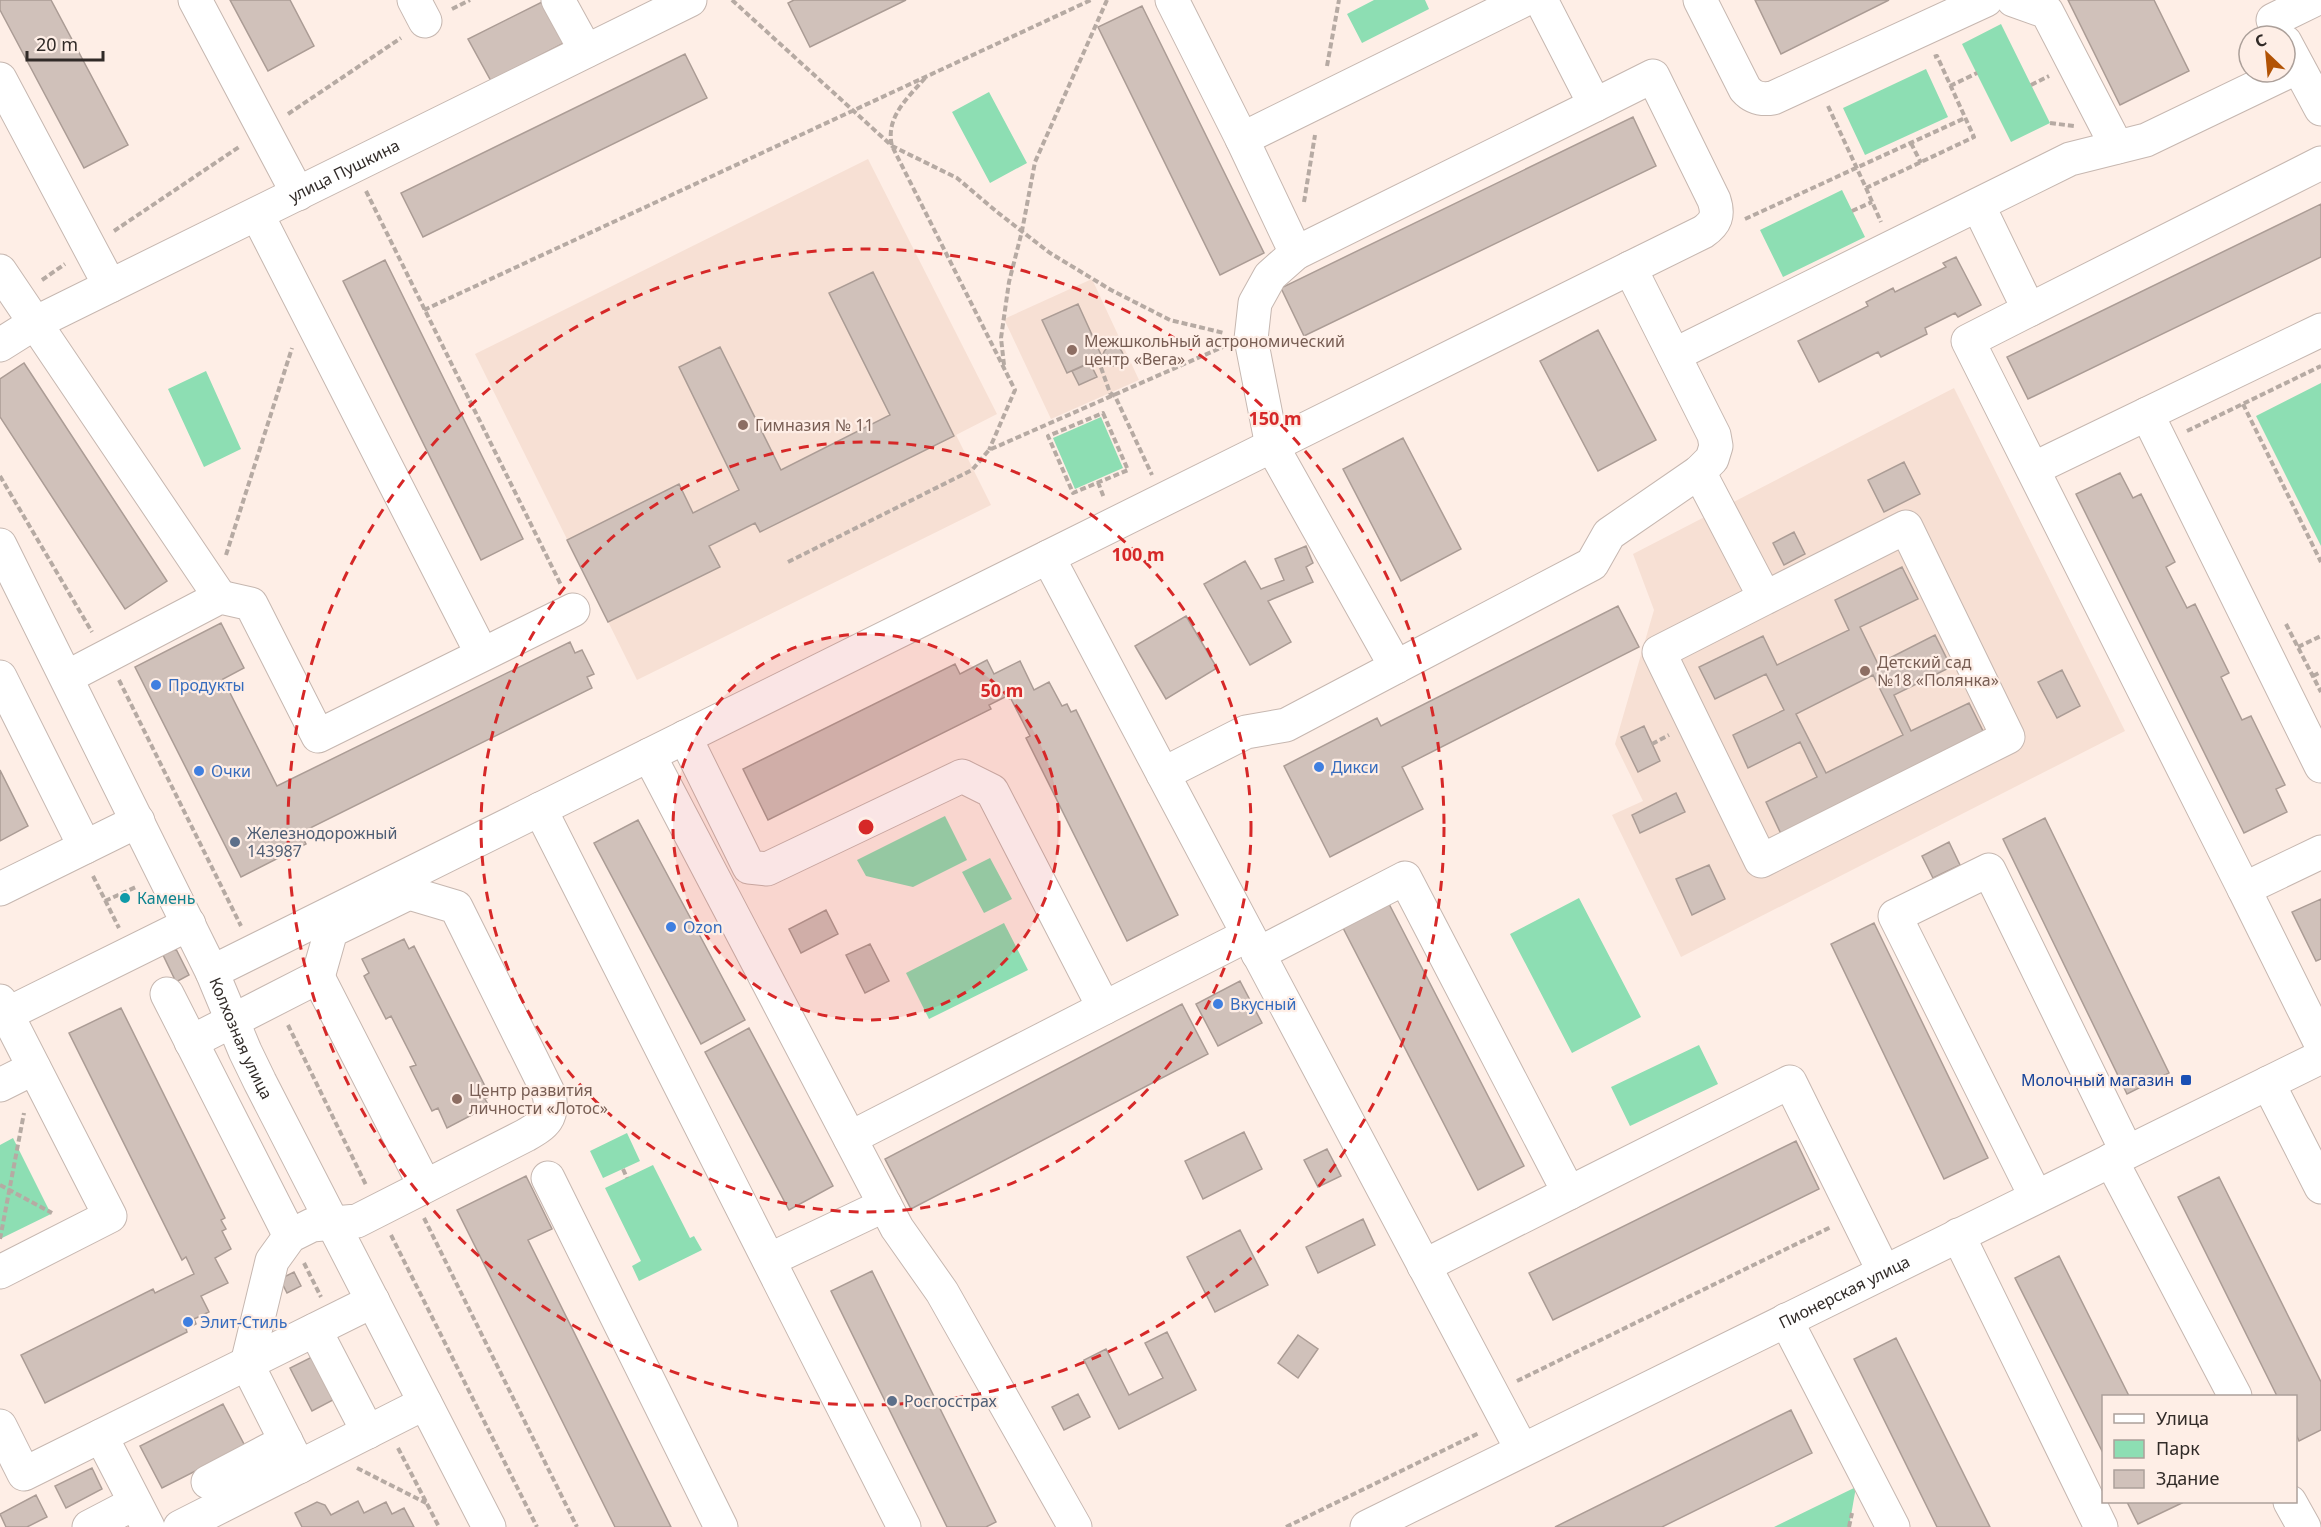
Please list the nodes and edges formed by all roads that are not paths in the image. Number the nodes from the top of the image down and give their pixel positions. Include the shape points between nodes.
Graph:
1 (195, 0) edge
2 (558, 0) edge
3 (690, 0) edge
4 (1172, 0) edge
5 (1524, 0) edge
6 (1541, 0) edge
7 (1700, 0) edge
8 (1986, 0) edge
9 (2013, 0) edge
10 (2314, 0) edge
11 (2289, 24) edge
12 (586, 51) junction
13 (2297, 65) edge
14 (2237, 67) edge
15 (0, 79) edge
16 (1595, 105) junction
17 (2321, 109) edge
18 (1242, 139) junction
19 (2116, 147) junction
20 (2321, 163) edge
21 (298, 194) junction
22 (1978, 205) junction
23 (257, 214) junction
24 (1296, 253) junction
25 (1630, 268) junction
26 (110, 286) junction
27 (17, 297) edge
28 (2029, 310) junction
29 (2321, 330) edge
30 (0, 345) edge
31 (1674, 356) junction
32 (2147, 414) junction
33 (1272, 446) junction
34 (2033, 469) junction
35 (1700, 472) junction
36 (0, 545) edge
37 (1048, 557) junction
38 (220, 597) junction
39 (1765, 598) junction
40 (573, 610) road end
41 (482, 654) junction
42 (1396, 667) junction
43 (0, 676) edge
44 (67, 677) junction
45 (685, 737) junction
46 (649, 755) junction
47 (2321, 766) edge
48 (1163, 774) junction
49 (540, 809) junction
50 (138, 821) junction
51 (85, 847) junction
52 (2321, 852) edge
53 (0, 889) edge
54 (2244, 890) junction
55 (361, 907) junction
56 (189, 924) junction
57 (1253, 945) junction
58 (212, 972) junction
59 (318, 977) junction
60 (167, 994) dead end
61 (3, 1008) edge
62 (1104, 1008) junction
63 (232, 1021) junction
64 (191, 1042) junction
65 (2321, 1044) edge
66 (2321, 1057) edge
67 (34, 1068) junction
68 (2268, 1083) junction
69 (0, 1085) edge
70 (850, 1138) junction
71 (2119, 1156) junction
72 (548, 1178) dead end
73 (2321, 1186) edge
74 (418, 1190) junction
75 (1569, 1193) junction
76 (2036, 1197) junction
77 (885, 1205) junction
78 (333, 1223) junction
79 (1958, 1235) junction
80 (290, 1236) junction
81 (769, 1260) junction
82 (1424, 1266) junction
83 (0, 1272) edge
84 (1884, 1272) junction
85 (373, 1301) junction
86 (1786, 1320) junction
87 (315, 1330) junction
88 (247, 1364) junction
89 (2235, 1395) edge
90 (425, 1403) junction
91 (0, 1426) edge
92 (368, 1432) junction
93 (101, 1437) junction
94 (1522, 1450) junction
95 (304, 1454) junction
96 (208, 1482) dead end
97 (2291, 1503) edge
98 (141, 1515) edge
99 (899, 1525) edge
100 (89, 1527) edge
101 (180, 1527) edge
102 (489, 1527) edge
103 (721, 1527) edge
104 (1075, 1527) edge
105 (1367, 1527) edge
106 (1893, 1527) edge
107 (2101, 1527) edge
108 (2304, 1527) edge

1 - 21 street
2 - 12 street
3 - 12 street, улица Пушкина
4 - 18 street
5 - 18 street
6 - 16 street
7 - 8 street via 1745,89 1766,99
9 - 19 street via 2047,12
10 - 11 street
12 - 21 street, улица Пушкина
13 - 17 street
14 - 19 street via 2146,140
15 - 26 street
16 - 24 street
16 - 25 street via 1653,76 1718,212 1713,225 1703,232
18 - 24 street
19 - 22 street via 2070,159
20 - 28 street
21 - 23 street, улица Пушкина
22 - 28 street
22 - 31 street
23 - 26 street, улица Пушкина
23 - 41 street
24 - 33 street via 1270,276 1255,303 1251,339
25 - 31 street
25 - 33 street
26 - 27 street, улица Пушкина
27 - 30 street, улица Пушкина
27 - 38 street
28 - 34 street via 1968,341
29 - 32 street
31 - 35 street via 1714,435 1712,459
32 - 34 street
32 - 47 street
33 - 37 street
33 - 42 street
34 - 54 street
35 - 39 street
35 - 42 street via 1610,534 1592,564
36 - 44 street, Колхозная улица
37 - 45 street
37 - 48 street
38 - 41 street via 251,604 318,736
38 - 44 street
39 - 39 street via 1659,652 1761,861 2008,737 1906,527
40 - 41 street
42 - 48 street via 1286,725 1246,732
43 - 51 street
44 - 50 street, Колхозная улица
45 - 46 street
45 - 62 street via 749,867 767,869 962,776 992,791
46 - 49 street
46 - 70 street
48 - 57 street
49 - 55 street
49 - 81 street
50 - 51 street
50 - 56 street, Колхозная улица
51 - 53 street
52 - 54 street
54 - 65 street
55 - 58 street
55 - 59 street via 331,931
55 - 74 street via 409,893 456,907 549,1094 552,1108 538,1127
56 - 58 street, Колхозная улица
56 - 61 street
57 - 62 street
57 - 75 street via 1405,878
57 - 82 street
58 - 63 street, Колхозная улица
59 - 63 street
59 - 74 street
60 - 64 street
61 - 67 street
62 - 70 street
63 - 64 street
63 - 78 street, Колхозная улица
64 - 80 street
66 - 68 street, Пионерская улица
67 - 69 street
67 - 83 street via 110,1216
68 - 71 street, Пионерская улица
68 - 73 street
70 - 77 street
71 - 76 street, Пионерская улица
71 - 76 street via 1989,870 1895,916
71 - 89 street
72 - 103 street
74 - 78 street via 357,1221
75 - 82 street
75 - 84 street via 1790,1082
76 - 79 street, Пионерская улица
77 - 81 street
77 - 104 street via 942,1292
78 - 80 street via 312,1225
78 - 85 street, Колхозная улица
79 - 84 street, Пионерская улица
79 - 107 street
80 - 88 street via 272,1262
81 - 99 street
82 - 94 street
84 - 86 street, Пионерская улица
85 - 87 street
85 - 90 street, Колхозная улица
86 - 94 street, Пионерская улица
86 - 106 street
87 - 88 street
87 - 92 street
88 - 93 street
88 - 95 street
90 - 92 street
90 - 102 street, Колхозная улица
91 - 93 street via 24,1474
92 - 95 street
93 - 98 street
94 - 105 street, Пионерская улица
95 - 96 street
95 - 101 street
97 - 108 street
98 - 100 street

